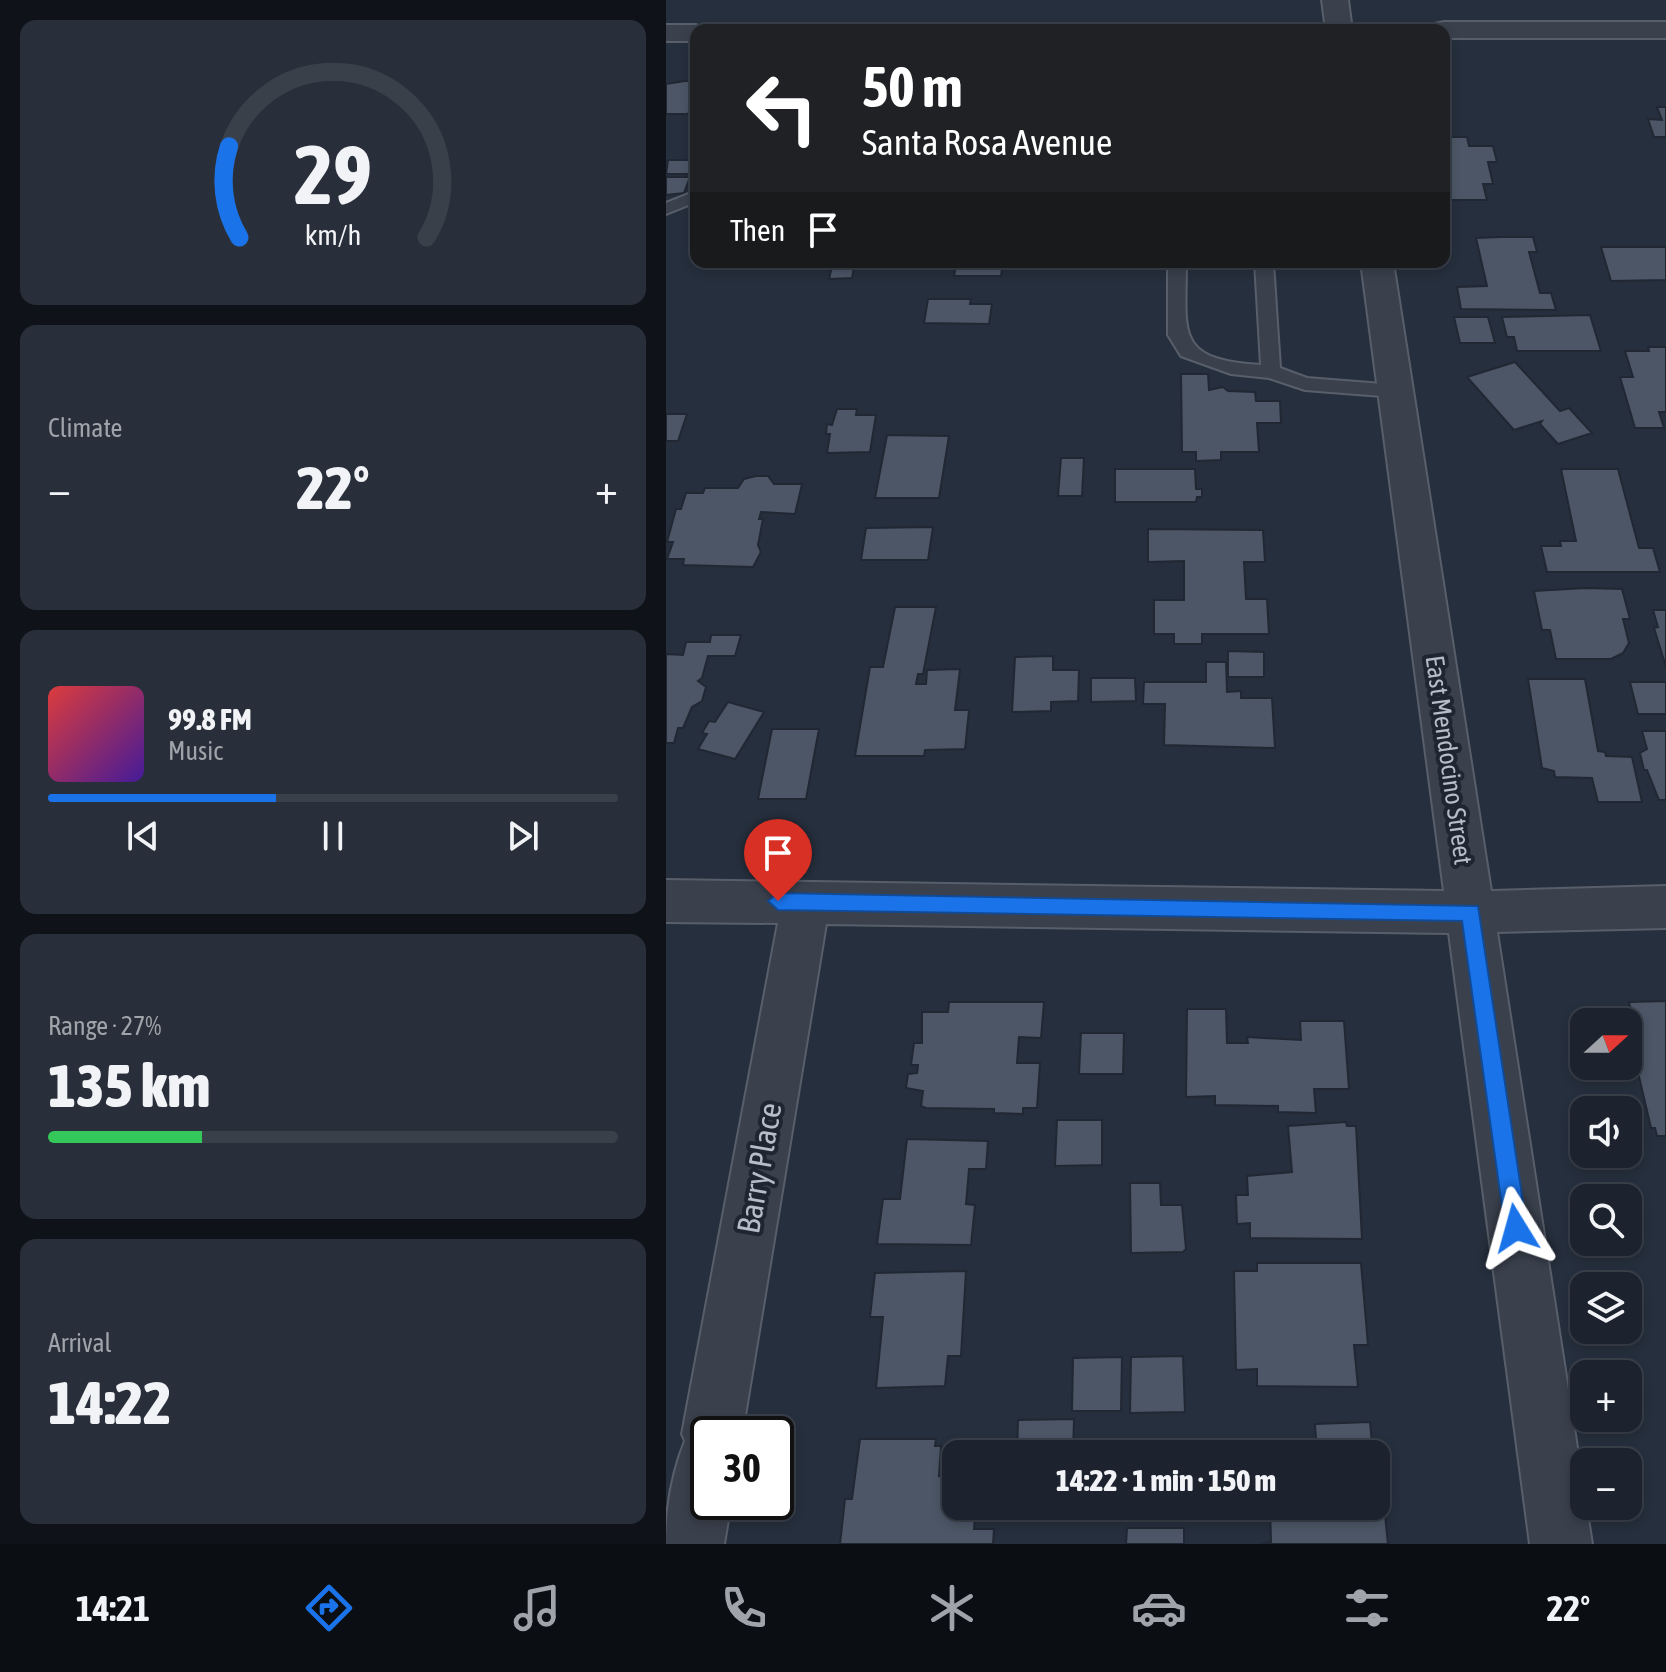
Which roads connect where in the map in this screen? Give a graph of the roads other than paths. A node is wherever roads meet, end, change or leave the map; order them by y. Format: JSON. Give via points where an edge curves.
{"nodes":[{"id":1,"x":1335,"y":0,"type":"edge"},
{"id":2,"x":1338,"y":24,"type":"edge"},
{"id":3,"x":1450,"y":30,"type":"edge"},
{"id":4,"x":1666,"y":30,"type":"edge"},
{"id":5,"x":666,"y":33,"type":"edge"},
{"id":6,"x":690,"y":33,"type":"edge"},
{"id":7,"x":690,"y":199,"type":"edge"},
{"id":8,"x":666,"y":209,"type":"edge"},
{"id":9,"x":1177,"y":268,"type":"edge"},
{"id":10,"x":1264,"y":268,"type":"edge"},
{"id":11,"x":1378,"y":268,"type":"edge"},
{"id":12,"x":1271,"y":372,"type":"junction"},
{"id":13,"x":1395,"y":391,"type":"junction"},
{"id":14,"x":666,"y":901,"type":"edge"},
{"id":15,"x":806,"y":902,"type":"junction"},
{"id":16,"x":1666,"y":907,"type":"edge"},
{"id":17,"x":1471,"y":912,"type":"junction"},
{"id":18,"x":715,"y":1416,"type":"edge"},
{"id":19,"x":697,"y":1520,"type":"edge"},
{"id":20,"x":693,"y":1544,"type":"edge"},
{"id":21,"x":1561,"y":1544,"type":"edge"}],
"edges":[{"from":1,"to":2,"type":"street"},
{"from":3,"to":4,"type":"street"},
{"from":5,"to":6,"type":"street"},
{"from":7,"to":8,"type":"lane"},
{"from":9,"to":12,"type":"lane","via":[[1177,335],[1188,352],[1238,370]]},
{"from":10,"to":12,"type":"lane"},
{"from":11,"to":13,"type":"street","name":"East Mendocino Street"},
{"from":12,"to":13,"type":"lane","via":[[1305,384]]},
{"from":13,"to":17,"type":"street","name":"East Mendocino Street"},
{"from":14,"to":15,"type":"street"},
{"from":15,"to":17,"type":"street"},
{"from":15,"to":18,"type":"street","name":"Barry Place"},
{"from":16,"to":17,"type":"street"},
{"from":17,"to":21,"type":"street","name":"East Mendocino Street"},
{"from":19,"to":20,"type":"street"}]}
